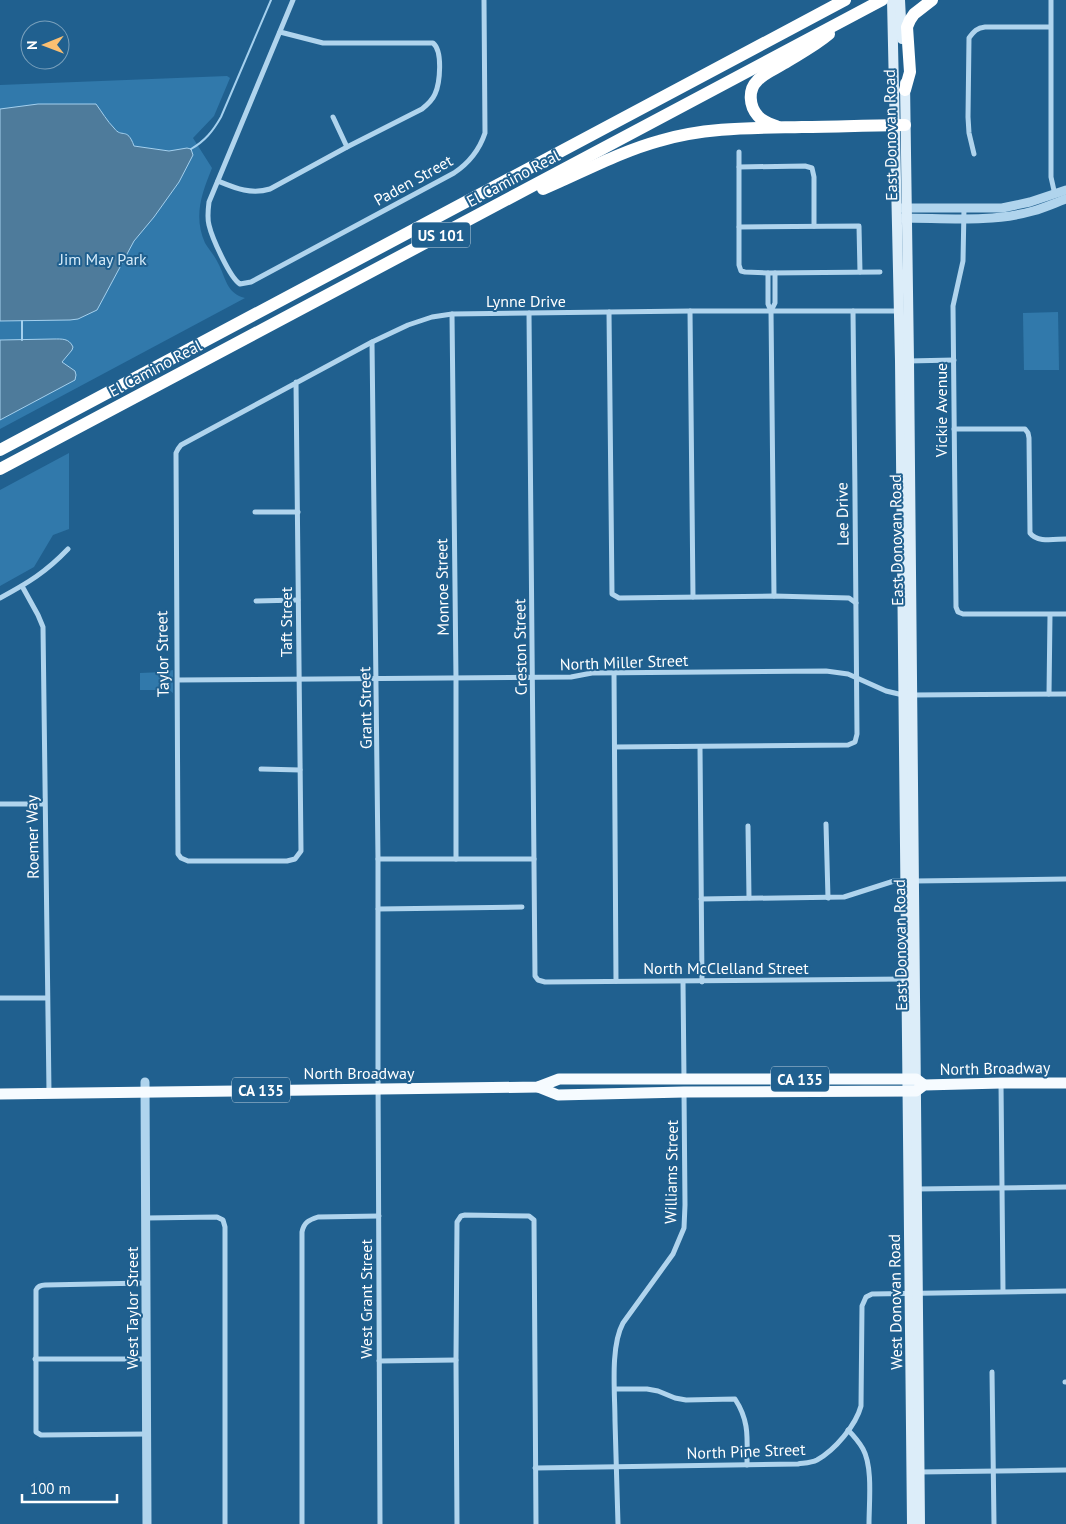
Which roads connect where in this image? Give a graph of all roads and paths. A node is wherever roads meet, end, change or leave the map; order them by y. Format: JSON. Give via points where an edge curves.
{"nodes":[{"id":1,"x":293,"y":0,"type":"edge"},
{"id":2,"x":484,"y":0,"type":"edge"},
{"id":3,"x":845,"y":0,"type":"edge"},
{"id":4,"x":882,"y":0,"type":"edge"},
{"id":5,"x":892,"y":0,"type":"edge"},
{"id":6,"x":900,"y":0,"type":"edge"},
{"id":7,"x":932,"y":0,"type":"edge"},
{"id":8,"x":1050,"y":0,"type":"edge"},
{"id":9,"x":853,"y":15,"type":"junction"},
{"id":10,"x":896,"y":16,"type":"junction"},
{"id":11,"x":1050,"y":27,"type":"junction"},
{"id":12,"x":280,"y":32,"type":"junction"},
{"id":13,"x":905,"y":90,"type":"junction"},
{"id":14,"x":333,"y":117,"type":"dead end"},
{"id":15,"x":900,"y":125,"type":"junction"},
{"id":16,"x":780,"y":128,"type":"junction"},
{"id":17,"x":347,"y":147,"type":"junction"},
{"id":18,"x":739,"y":152,"type":"dead end"},
{"id":19,"x":974,"y":154,"type":"dead end"},
{"id":20,"x":739,"y":167,"type":"junction"},
{"id":21,"x":218,"y":181,"type":"junction"},
{"id":22,"x":1066,"y":190,"type":"edge"},
{"id":23,"x":1059,"y":198,"type":"edge"},
{"id":24,"x":509,"y":199,"type":"junction"},
{"id":25,"x":964,"y":209,"type":"junction"},
{"id":26,"x":902,"y":213,"type":"junction"},
{"id":27,"x":964,"y":218,"type":"junction"},
{"id":28,"x":814,"y":226,"type":"junction"},
{"id":29,"x":739,"y":227,"type":"junction"},
{"id":30,"x":860,"y":272,"type":"junction"},
{"id":31,"x":880,"y":272,"type":"dead end"},
{"id":32,"x":768,"y":273,"type":"junction"},
{"id":33,"x":775,"y":273,"type":"junction"},
{"id":34,"x":690,"y":311,"type":"junction"},
{"id":35,"x":771,"y":311,"type":"junction"},
{"id":36,"x":854,"y":311,"type":"junction"},
{"id":37,"x":904,"y":311,"type":"junction"},
{"id":38,"x":608,"y":312,"type":"junction"},
{"id":39,"x":529,"y":313,"type":"junction"},
{"id":40,"x":452,"y":314,"type":"junction"},
{"id":41,"x":372,"y":342,"type":"junction"},
{"id":42,"x":954,"y":360,"type":"junction"},
{"id":43,"x":905,"y":361,"type":"junction"},
{"id":44,"x":296,"y":382,"type":"junction"},
{"id":45,"x":954,"y":429,"type":"junction"},
{"id":46,"x":178,"y":449,"type":"joint"},
{"id":47,"x":0,"y":450,"type":"edge"},
{"id":48,"x":0,"y":469,"type":"edge"},
{"id":49,"x":255,"y":512,"type":"dead end"},
{"id":50,"x":298,"y":512,"type":"junction"},
{"id":51,"x":1066,"y":539,"type":"edge"},
{"id":52,"x":68,"y":549,"type":"dead end"},
{"id":53,"x":22,"y":586,"type":"junction"},
{"id":54,"x":774,"y":596,"type":"junction"},
{"id":55,"x":693,"y":597,"type":"junction"},
{"id":56,"x":0,"y":598,"type":"edge"},
{"id":57,"x":298,"y":600,"type":"junction"},
{"id":58,"x":256,"y":601,"type":"dead end"},
{"id":59,"x":856,"y":603,"type":"junction"},
{"id":60,"x":1050,"y":614,"type":"junction"},
{"id":61,"x":1066,"y":614,"type":"edge"},
{"id":62,"x":614,"y":673,"type":"junction"},
{"id":63,"x":299,"y":678,"type":"junction"},
{"id":64,"x":377,"y":678,"type":"junction"},
{"id":65,"x":456,"y":678,"type":"junction"},
{"id":66,"x":533,"y":678,"type":"junction"},
{"id":67,"x":857,"y":678,"type":"junction"},
{"id":68,"x":178,"y":680,"type":"junction"},
{"id":69,"x":1050,"y":694,"type":"junction"},
{"id":70,"x":1066,"y":694,"type":"edge"},
{"id":71,"x":908,"y":695,"type":"junction"},
{"id":72,"x":615,"y":747,"type":"junction"},
{"id":73,"x":700,"y":747,"type":"junction"},
{"id":74,"x":261,"y":770,"type":"dead end"},
{"id":75,"x":300,"y":770,"type":"junction"},
{"id":76,"x":0,"y":804,"type":"edge"},
{"id":77,"x":44,"y":804,"type":"junction"},
{"id":78,"x":826,"y":824,"type":"dead end"},
{"id":79,"x":748,"y":826,"type":"dead end"},
{"id":80,"x":534,"y":858,"type":"junction"},
{"id":81,"x":295,"y":859,"type":"joint"},
{"id":82,"x":378,"y":859,"type":"junction"},
{"id":83,"x":456,"y":859,"type":"junction"},
{"id":84,"x":1066,"y":879,"type":"edge"},
{"id":85,"x":910,"y":881,"type":"junction"},
{"id":86,"x":701,"y":898,"type":"junction"},
{"id":87,"x":749,"y":898,"type":"junction"},
{"id":88,"x":828,"y":898,"type":"junction"},
{"id":89,"x":522,"y":907,"type":"dead end"},
{"id":90,"x":378,"y":909,"type":"junction"},
{"id":91,"x":911,"y":979,"type":"junction"},
{"id":92,"x":538,"y":980,"type":"joint"},
{"id":93,"x":616,"y":981,"type":"junction"},
{"id":94,"x":683,"y":982,"type":"junction"},
{"id":95,"x":702,"y":982,"type":"junction"},
{"id":96,"x":0,"y":998,"type":"edge"},
{"id":97,"x":47,"y":998,"type":"junction"},
{"id":98,"x":378,"y":1074,"type":"joint"},
{"id":99,"x":684,"y":1079,"type":"junction"},
{"id":100,"x":1001,"y":1083,"type":"junction"},
{"id":101,"x":1066,"y":1083,"type":"edge"},
{"id":102,"x":914,"y":1085,"type":"junction"},
{"id":103,"x":145,"y":1087,"type":"junction"},
{"id":104,"x":538,"y":1087,"type":"junction"},
{"id":105,"x":378,"y":1090,"type":"junction"},
{"id":106,"x":684,"y":1092,"type":"junction"},
{"id":107,"x":49,"y":1093,"type":"junction"},
{"id":108,"x":0,"y":1094,"type":"edge"},
{"id":109,"x":1066,"y":1187,"type":"edge"},
{"id":110,"x":1002,"y":1188,"type":"junction"},
{"id":111,"x":913,"y":1189,"type":"junction"},
{"id":112,"x":378,"y":1216,"type":"junction"},
{"id":113,"x":146,"y":1218,"type":"junction"},
{"id":114,"x":146,"y":1283,"type":"junction"},
{"id":115,"x":1066,"y":1291,"type":"edge"},
{"id":116,"x":1003,"y":1292,"type":"junction"},
{"id":117,"x":914,"y":1293,"type":"junction"},
{"id":118,"x":147,"y":1359,"type":"junction"},
{"id":119,"x":35,"y":1360,"type":"junction"},
{"id":120,"x":456,"y":1360,"type":"junction"},
{"id":121,"x":379,"y":1361,"type":"junction"},
{"id":122,"x":992,"y":1372,"type":"dead end"},
{"id":123,"x":615,"y":1389,"type":"junction"},
{"id":124,"x":848,"y":1430,"type":"junction"},
{"id":125,"x":147,"y":1434,"type":"junction"},
{"id":126,"x":747,"y":1465,"type":"junction"},
{"id":127,"x":616,"y":1467,"type":"junction"},
{"id":128,"x":535,"y":1468,"type":"junction"},
{"id":129,"x":1066,"y":1470,"type":"edge"},
{"id":130,"x":993,"y":1471,"type":"junction"},
{"id":131,"x":916,"y":1472,"type":"junction"},
{"id":132,"x":148,"y":1524,"type":"edge"},
{"id":133,"x":226,"y":1524,"type":"edge"},
{"id":134,"x":302,"y":1524,"type":"edge"},
{"id":135,"x":380,"y":1524,"type":"edge"},
{"id":136,"x":458,"y":1524,"type":"edge"},
{"id":137,"x":536,"y":1524,"type":"edge"},
{"id":138,"x":618,"y":1524,"type":"edge"},
{"id":139,"x":870,"y":1524,"type":"edge"},
{"id":140,"x":912,"y":1524,"type":"edge"},
{"id":141,"x":920,"y":1524,"type":"edge"},
{"id":142,"x":994,"y":1524,"type":"edge"}],
"edges":[{"from":1,"to":12,"type":"street"},
{"from":2,"to":21,"type":"street","name":"Paden Street","via":[[484,133],[481,144],[465,166],[251,282],[240,284],[228,267],[209,224],[209,202]]},
{"from":3,"to":47,"type":"highway","name":"El Camino Real","number":"US 101"},
{"from":4,"to":9,"type":"highway","name":"El Camino Real","number":"US 101"},
{"from":5,"to":10,"type":"main road","name":"East Donovan Road"},
{"from":6,"to":10,"type":"main road","name":"East Donovan Road"},
{"from":7,"to":13,"type":"highway","via":[[910,20],[907,27],[910,72]]},
{"from":8,"to":11,"type":"street"},
{"from":9,"to":16,"type":"highway","via":[[816,44],[756,82],[751,91],[753,108],[766,122]]},
{"from":9,"to":24,"type":"highway","name":"El Camino Real","number":"US 101"},
{"from":10,"to":13,"type":"main road","name":"East Donovan Road"},
{"from":10,"to":15,"type":"main road","name":"East Donovan Road"},
{"from":11,"to":19,"type":"street","via":[[985,27],[973,32],[970,38],[968,117]]},
{"from":11,"to":23,"type":"street","via":[[1051,177]]},
{"from":12,"to":17,"type":"street","via":[[323,43],[428,42],[438,46],[438,84],[429,103]]},
{"from":12,"to":21,"type":"street"},
{"from":13,"to":15,"type":"main road","name":"East Donovan Road"},
{"from":14,"to":17,"type":"street"},
{"from":15,"to":16,"type":"highway"},
{"from":15,"to":26,"type":"main road","name":"East Donovan Road"},
{"from":16,"to":24,"type":"highway","via":[[711,131],[658,141],[542,190]]},
{"from":17,"to":21,"type":"street","via":[[263,191],[244,190]]},
{"from":18,"to":20,"type":"street"},
{"from":20,"to":28,"type":"street","via":[[812,168]]},
{"from":20,"to":29,"type":"street"},
{"from":22,"to":23,"type":"street"},
{"from":23,"to":25,"type":"street","via":[[1008,207]]},
{"from":23,"to":27,"type":"street","via":[[1033,211]]},
{"from":24,"to":48,"type":"highway","name":"El Camino Real","number":"US 101"},
{"from":25,"to":26,"type":"street"},
{"from":25,"to":27,"type":"street","name":"Vickie Avenue"},
{"from":26,"to":27,"type":"street"},
{"from":26,"to":37,"type":"main road","name":"East Donovan Road"},
{"from":27,"to":42,"type":"street","name":"Vickie Avenue","via":[[963,261],[953,306]]},
{"from":28,"to":29,"type":"street"},
{"from":28,"to":30,"type":"street","via":[[859,226]]},
{"from":29,"to":32,"type":"street","via":[[741,270]]},
{"from":30,"to":31,"type":"street"},
{"from":30,"to":33,"type":"street"},
{"from":32,"to":33,"type":"street"},
{"from":32,"to":35,"type":"street"},
{"from":33,"to":35,"type":"street","via":[[775,303]]},
{"from":34,"to":35,"type":"street","name":"Lynne Drive"},
{"from":34,"to":38,"type":"street","name":"Lynne Drive"},
{"from":34,"to":55,"type":"street"},
{"from":35,"to":36,"type":"street","name":"Lynne Drive"},
{"from":35,"to":54,"type":"street"},
{"from":36,"to":37,"type":"street","name":"Lynne Drive"},
{"from":36,"to":59,"type":"street","name":"Lee Drive"},
{"from":37,"to":43,"type":"main road","name":"East Donovan Road"},
{"from":38,"to":39,"type":"street","name":"Lynne Drive"},
{"from":38,"to":55,"type":"street","via":[[612,594],[619,598]]},
{"from":39,"to":40,"type":"street","name":"Lynne Drive"},
{"from":39,"to":66,"type":"street","name":"Creston Street"},
{"from":40,"to":41,"type":"street","name":"Lynne Drive","via":[[408,325]]},
{"from":40,"to":65,"type":"street","name":"Monroe Street"},
{"from":41,"to":44,"type":"street","name":"Lynne Drive"},
{"from":41,"to":64,"type":"street","name":"Grant Street"},
{"from":42,"to":43,"type":"street"},
{"from":42,"to":45,"type":"street","name":"Vickie Avenue"},
{"from":43,"to":71,"type":"main road","name":"East Donovan Road"},
{"from":44,"to":46,"type":"street","name":"Lynne Drive"},
{"from":44,"to":50,"type":"street","name":"Taft Street"},
{"from":45,"to":51,"type":"street","via":[[1025,430],[1029,438],[1031,536]]},
{"from":45,"to":60,"type":"street","name":"Vickie Avenue","via":[[958,612]]},
{"from":46,"to":68,"type":"street","name":"Taylor Street"},
{"from":49,"to":50,"type":"street"},
{"from":50,"to":57,"type":"street","name":"Taft Street"},
{"from":52,"to":53,"type":"street","via":[[52,566]]},
{"from":53,"to":56,"type":"street"},
{"from":53,"to":77,"type":"street","name":"Roemer Way","via":[[42,627]]},
{"from":54,"to":55,"type":"street"},
{"from":54,"to":59,"type":"street","via":[[849,598]]},
{"from":57,"to":58,"type":"street"},
{"from":57,"to":63,"type":"street","name":"Taft Street"},
{"from":59,"to":67,"type":"street","name":"Lee Drive"},
{"from":60,"to":61,"type":"street"},
{"from":60,"to":69,"type":"street"},
{"from":62,"to":66,"type":"street","name":"North Miller Street"},
{"from":62,"to":67,"type":"street","name":"North Miller Street","via":[[826,671]]},
{"from":62,"to":72,"type":"street"},
{"from":63,"to":64,"type":"street","name":"North Miller Street"},
{"from":63,"to":68,"type":"street","name":"North Miller Street"},
{"from":63,"to":75,"type":"street","name":"Taft Street"},
{"from":64,"to":65,"type":"street","name":"North Miller Street"},
{"from":64,"to":82,"type":"street","name":"Grant Street"},
{"from":65,"to":66,"type":"street","name":"North Miller Street"},
{"from":65,"to":83,"type":"street","name":"Monroe Street"},
{"from":66,"to":80,"type":"street","name":"Creston Street"},
{"from":67,"to":71,"type":"street","name":"North Miller Street","via":[[886,691]]},
{"from":67,"to":73,"type":"street","name":"Lee Drive","via":[[855,742],[848,745]]},
{"from":68,"to":81,"type":"street","name":"Taylor Street","via":[[178,854],[188,861],[288,862]]},
{"from":69,"to":70,"type":"street","name":"North Miller Street"},
{"from":69,"to":71,"type":"street","name":"North Miller Street"},
{"from":71,"to":85,"type":"main road","name":"East Donovan Road"},
{"from":72,"to":73,"type":"street"},
{"from":72,"to":93,"type":"street"},
{"from":73,"to":86,"type":"street"},
{"from":74,"to":75,"type":"street"},
{"from":75,"to":81,"type":"street","name":"Taft Street","via":[[301,851]]},
{"from":76,"to":77,"type":"street"},
{"from":77,"to":97,"type":"street","name":"Roemer Way"},
{"from":78,"to":88,"type":"street"},
{"from":79,"to":87,"type":"street"},
{"from":80,"to":83,"type":"street"},
{"from":80,"to":92,"type":"street","name":"Creston Street","via":[[534,973]]},
{"from":82,"to":83,"type":"street"},
{"from":82,"to":90,"type":"street","name":"Grant Street"},
{"from":84,"to":85,"type":"street"},
{"from":85,"to":88,"type":"street","via":[[894,881],[844,897]]},
{"from":85,"to":91,"type":"main road","name":"East Donovan Road"},
{"from":86,"to":87,"type":"street"},
{"from":86,"to":95,"type":"street"},
{"from":87,"to":88,"type":"street"},
{"from":89,"to":90,"type":"street"},
{"from":90,"to":98,"type":"street","name":"Grant Street"},
{"from":91,"to":95,"type":"street","name":"North McClelland Street"},
{"from":91,"to":102,"type":"main road","name":"East Donovan Road"},
{"from":92,"to":93,"type":"street","name":"North McClelland Street"},
{"from":93,"to":94,"type":"street","name":"North McClelland Street"},
{"from":94,"to":95,"type":"street","name":"North McClelland Street"},
{"from":94,"to":99,"type":"street","name":"Williams Street"},
{"from":96,"to":97,"type":"street"},
{"from":97,"to":107,"type":"street","name":"Roemer Way"},
{"from":98,"to":105,"type":"street","name":"West Grant Street"},
{"from":99,"to":102,"type":"main road","name":"North Broadway","number":"CA 135"},
{"from":99,"to":104,"type":"main road","name":"North Broadway","number":"CA 135","via":[[559,1079]]},
{"from":99,"to":106,"type":"street","name":"Williams Street"},
{"from":100,"to":101,"type":"main road","name":"North Broadway","number":"CA 135"},
{"from":100,"to":102,"type":"main road","name":"North Broadway","number":"CA 135"},
{"from":100,"to":110,"type":"street"},
{"from":102,"to":106,"type":"main road","name":"North Broadway","number":"CA 135"},
{"from":102,"to":111,"type":"main road","name":"West Donovan Road"},
{"from":103,"to":105,"type":"main road","name":"North Broadway","number":"CA 135"},
{"from":103,"to":107,"type":"main road","name":"North Broadway","number":"CA 135"},
{"from":103,"to":113,"type":"street","name":"West Taylor Street"},
{"from":104,"to":105,"type":"main road","name":"North Broadway","number":"CA 135"},
{"from":104,"to":106,"type":"main road","name":"North Broadway","number":"CA 135","via":[[558,1095]]},
{"from":105,"to":112,"type":"street","name":"West Grant Street"},
{"from":106,"to":123,"type":"street","name":"Williams Street","via":[[684,1228],[673,1254],[618,1332]]},
{"from":107,"to":108,"type":"main road","name":"North Broadway","number":"CA 135"},
{"from":109,"to":110,"type":"street"},
{"from":110,"to":111,"type":"street"},
{"from":110,"to":116,"type":"street"},
{"from":111,"to":117,"type":"main road","name":"West Donovan Road"},
{"from":112,"to":121,"type":"street","name":"West Grant Street"},
{"from":112,"to":134,"type":"street","via":[[318,1217],[305,1223],[302,1232]]},
{"from":113,"to":114,"type":"street","name":"West Taylor Street"},
{"from":113,"to":133,"type":"street","via":[[216,1217],[226,1226]]},
{"from":114,"to":118,"type":"street","name":"West Taylor Street"},
{"from":114,"to":119,"type":"street","via":[[45,1284],[37,1288]]},
{"from":115,"to":116,"type":"street","name":"North Pine Street"},
{"from":116,"to":117,"type":"street","name":"North Pine Street"},
{"from":117,"to":124,"type":"street","name":"North Pine Street","via":[[872,1294],[864,1300],[861,1406]]},
{"from":117,"to":131,"type":"main road","name":"West Donovan Road"},
{"from":118,"to":119,"type":"street"},
{"from":118,"to":125,"type":"street","name":"West Taylor Street"},
{"from":119,"to":125,"type":"street","via":[[36,1429],[39,1435]]},
{"from":120,"to":121,"type":"street"},
{"from":120,"to":128,"type":"street","via":[[458,1218],[532,1217]]},
{"from":120,"to":136,"type":"street"},
{"from":121,"to":135,"type":"street","name":"West Grant Street"},
{"from":122,"to":130,"type":"street"},
{"from":123,"to":126,"type":"street","via":[[647,1389],[686,1400],[735,1399],[746,1422]]},
{"from":123,"to":127,"type":"street","name":"Williams Street"},
{"from":124,"to":126,"type":"street","name":"North Pine Street","via":[[815,1460],[798,1464]]},
{"from":124,"to":139,"type":"street","via":[[867,1458]]},
{"from":125,"to":132,"type":"street","name":"West Taylor Street"},
{"from":126,"to":127,"type":"street","name":"North Pine Street"},
{"from":127,"to":128,"type":"street","name":"North Pine Street"},
{"from":127,"to":138,"type":"street","name":"Williams Street"},
{"from":128,"to":137,"type":"street"},
{"from":129,"to":130,"type":"street"},
{"from":130,"to":131,"type":"street"},
{"from":130,"to":142,"type":"street"},
{"from":131,"to":140,"type":"main road","name":"West Donovan Road"},
{"from":131,"to":141,"type":"main road","name":"West Donovan Road"}]}
